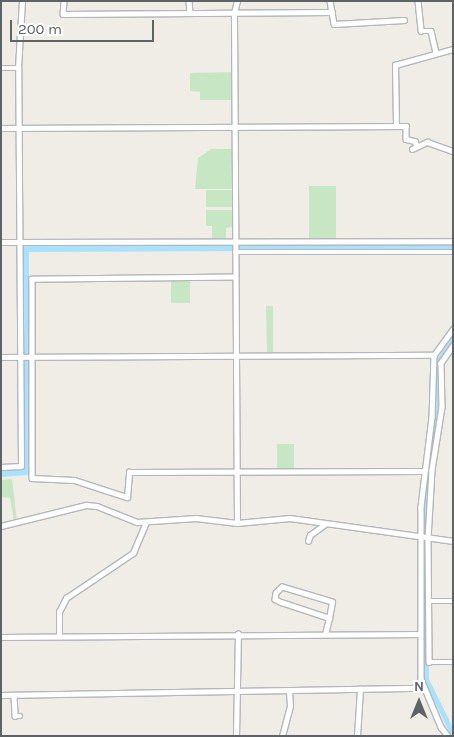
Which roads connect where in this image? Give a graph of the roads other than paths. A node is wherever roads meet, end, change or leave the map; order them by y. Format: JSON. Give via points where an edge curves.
{"nodes":[{"id":1,"x":22,"y":1,"type":"edge"},
{"id":2,"x":64,"y":1,"type":"edge"},
{"id":3,"x":189,"y":1,"type":"edge"},
{"id":4,"x":237,"y":1,"type":"edge"},
{"id":5,"x":330,"y":1,"type":"edge"},
{"id":6,"x":418,"y":1,"type":"edge"},
{"id":7,"x":332,"y":12,"type":"junction"},
{"id":8,"x":190,"y":13,"type":"junction"},
{"id":9,"x":234,"y":13,"type":"junction"},
{"id":10,"x":404,"y":20,"type":"dead end"},
{"id":11,"x":453,"y":49,"type":"edge"},
{"id":12,"x":436,"y":53,"type":"junction"},
{"id":13,"x":1,"y":68,"type":"edge"},
{"id":14,"x":18,"y":68,"type":"junction"},
{"id":15,"x":396,"y":126,"type":"junction"},
{"id":16,"x":235,"y":127,"type":"junction"},
{"id":17,"x":1,"y":128,"type":"edge"},
{"id":18,"x":18,"y":128,"type":"junction"},
{"id":19,"x":417,"y":146,"type":"junction"},
{"id":20,"x":412,"y":149,"type":"dead end"},
{"id":21,"x":453,"y":151,"type":"edge"},
{"id":22,"x":453,"y":241,"type":"edge"},
{"id":23,"x":1,"y":242,"type":"edge"},
{"id":24,"x":18,"y":242,"type":"junction"},
{"id":25,"x":235,"y":242,"type":"junction"},
{"id":26,"x":235,"y":252,"type":"junction"},
{"id":27,"x":453,"y":252,"type":"edge"},
{"id":28,"x":235,"y":277,"type":"junction"},
{"id":29,"x":453,"y":329,"type":"edge"},
{"id":30,"x":453,"y":346,"type":"edge"},
{"id":31,"x":451,"y":353,"type":"edge"},
{"id":32,"x":434,"y":355,"type":"junction"},
{"id":33,"x":236,"y":356,"type":"junction"},
{"id":34,"x":1,"y":357,"type":"edge"},
{"id":35,"x":19,"y":357,"type":"junction"},
{"id":36,"x":31,"y":357,"type":"junction"},
{"id":37,"x":1,"y":467,"type":"edge"},
{"id":38,"x":236,"y":471,"type":"junction"},
{"id":39,"x":424,"y":471,"type":"junction"},
{"id":40,"x":146,"y":523,"type":"junction"},
{"id":41,"x":236,"y":523,"type":"junction"},
{"id":42,"x":326,"y":524,"type":"junction"},
{"id":43,"x":1,"y":526,"type":"edge"},
{"id":44,"x":420,"y":538,"type":"junction"},
{"id":45,"x":428,"y":539,"type":"junction"},
{"id":46,"x":308,"y":541,"type":"dead end"},
{"id":47,"x":453,"y":541,"type":"edge"},
{"id":48,"x":429,"y":601,"type":"junction"},
{"id":49,"x":453,"y":601,"type":"edge"},
{"id":50,"x":329,"y":618,"type":"junction"},
{"id":51,"x":58,"y":634,"type":"junction"},
{"id":52,"x":238,"y":634,"type":"junction"},
{"id":53,"x":325,"y":634,"type":"junction"},
{"id":54,"x":420,"y":634,"type":"junction"},
{"id":55,"x":1,"y":637,"type":"edge"},
{"id":56,"x":453,"y":662,"type":"edge"},
{"id":57,"x":422,"y":688,"type":"junction"},
{"id":58,"x":360,"y":689,"type":"junction"},
{"id":59,"x":289,"y":691,"type":"junction"},
{"id":60,"x":238,"y":692,"type":"junction"},
{"id":61,"x":1,"y":695,"type":"edge"},
{"id":62,"x":14,"y":695,"type":"junction"},
{"id":63,"x":20,"y":716,"type":"dead end"},
{"id":64,"x":236,"y":736,"type":"edge"},
{"id":65,"x":282,"y":736,"type":"edge"},
{"id":66,"x":357,"y":736,"type":"edge"},
{"id":67,"x":448,"y":736,"type":"edge"}],
"edges":[{"from":1,"to":14,"type":"street"},
{"from":2,"to":8,"type":"street","via":[[63,14]]},
{"from":3,"to":8,"type":"street"},
{"from":4,"to":9,"type":"street"},
{"from":5,"to":7,"type":"street"},
{"from":6,"to":12,"type":"street","via":[[421,31],[431,31]]},
{"from":7,"to":9,"type":"street"},
{"from":7,"to":10,"type":"street","via":[[334,24]]},
{"from":8,"to":9,"type":"street"},
{"from":9,"to":16,"type":"street"},
{"from":11,"to":12,"type":"street"},
{"from":12,"to":15,"type":"street","via":[[396,64]]},
{"from":13,"to":14,"type":"street"},
{"from":14,"to":18,"type":"street"},
{"from":15,"to":16,"type":"street"},
{"from":15,"to":19,"type":"street","via":[[406,126],[406,139],[415,141]]},
{"from":16,"to":18,"type":"street"},
{"from":16,"to":25,"type":"street"},
{"from":17,"to":18,"type":"street"},
{"from":18,"to":24,"type":"street"},
{"from":19,"to":20,"type":"street"},
{"from":19,"to":21,"type":"street","via":[[427,142]]},
{"from":22,"to":25,"type":"street"},
{"from":23,"to":24,"type":"street"},
{"from":24,"to":25,"type":"street"},
{"from":24,"to":35,"type":"street"},
{"from":25,"to":26,"type":"street"},
{"from":26,"to":27,"type":"street"},
{"from":26,"to":28,"type":"street"},
{"from":28,"to":33,"type":"street"},
{"from":28,"to":36,"type":"street","via":[[34,278],[31,281]]},
{"from":29,"to":32,"type":"street"},
{"from":30,"to":31,"type":"street"},
{"from":31,"to":45,"type":"street","via":[[441,363],[442,408],[432,470]]},
{"from":32,"to":33,"type":"street"},
{"from":32,"to":39,"type":"street","via":[[432,417]]},
{"from":33,"to":36,"type":"street"},
{"from":33,"to":38,"type":"street"},
{"from":34,"to":35,"type":"street"},
{"from":35,"to":36,"type":"street"},
{"from":35,"to":37,"type":"street","via":[[21,466]]},
{"from":36,"to":38,"type":"street","via":[[32,478],[74,480],[127,497],[130,472]]},
{"from":38,"to":39,"type":"street"},
{"from":38,"to":41,"type":"street"},
{"from":39,"to":44,"type":"street"},
{"from":40,"to":41,"type":"street","via":[[187,518]]},
{"from":40,"to":43,"type":"street","via":[[86,505]]},
{"from":40,"to":51,"type":"street","via":[[133,553],[66,598],[58,612]]},
{"from":41,"to":42,"type":"street","via":[[274,518]]},
{"from":42,"to":44,"type":"street"},
{"from":42,"to":46,"type":"street","via":[[310,535]]},
{"from":44,"to":45,"type":"street"},
{"from":44,"to":54,"type":"street"},
{"from":45,"to":47,"type":"street"},
{"from":45,"to":48,"type":"street"},
{"from":48,"to":49,"type":"street"},
{"from":48,"to":56,"type":"street","via":[[429,662]]},
{"from":50,"to":50,"type":"street","via":[[332,602],[282,587],[276,593],[275,599],[281,602]]},
{"from":50,"to":53,"type":"street"},
{"from":51,"to":52,"type":"street"},
{"from":51,"to":55,"type":"street"},
{"from":52,"to":53,"type":"street"},
{"from":52,"to":60,"type":"street"},
{"from":53,"to":54,"type":"street"},
{"from":54,"to":57,"type":"street"},
{"from":57,"to":58,"type":"street"},
{"from":57,"to":67,"type":"street"},
{"from":58,"to":59,"type":"street"},
{"from":58,"to":66,"type":"street"},
{"from":59,"to":60,"type":"street"},
{"from":59,"to":65,"type":"street","via":[[290,706]]},
{"from":60,"to":62,"type":"street"},
{"from":60,"to":64,"type":"street"},
{"from":61,"to":62,"type":"street"},
{"from":62,"to":63,"type":"street","via":[[15,716]]}]}
